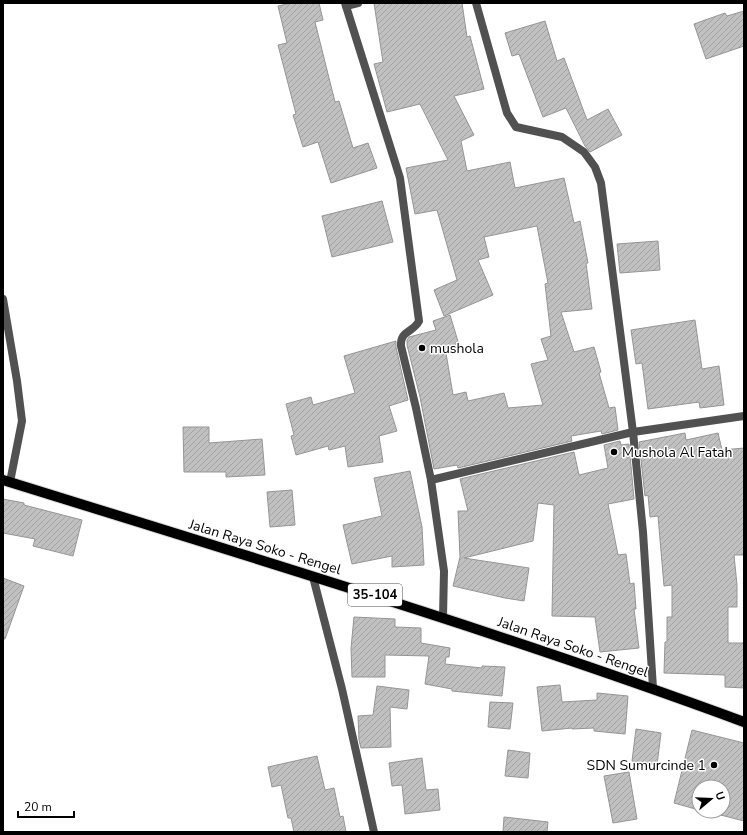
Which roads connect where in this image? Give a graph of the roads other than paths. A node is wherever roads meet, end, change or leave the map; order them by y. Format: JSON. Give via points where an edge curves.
{"nodes":[{"id":1,"x":358,"y":3,"type":"edge"},
{"id":2,"x":476,"y":3,"type":"edge"},
{"id":3,"x":345,"y":5,"type":"edge"},
{"id":4,"x":3,"y":299,"type":"edge"},
{"id":5,"x":744,"y":416,"type":"edge"},
{"id":6,"x":633,"y":432,"type":"junction"},
{"id":7,"x":431,"y":480,"type":"junction"},
{"id":8,"x":7,"y":481,"type":"edge"},
{"id":9,"x":313,"y":577,"type":"junction"},
{"id":10,"x":443,"y":617,"type":"junction"},
{"id":11,"x":653,"y":688,"type":"junction"},
{"id":12,"x":744,"y":722,"type":"edge"},
{"id":13,"x":374,"y":832,"type":"edge"}],
"edges":[{"from":1,"to":3,"type":"street"},
{"from":2,"to":6,"type":"street","via":[[507,114],[516,127],[562,137],[584,152],[595,167],[601,183]]},
{"from":3,"to":7,"type":"street","via":[[400,178],[419,318],[418,324],[400,339]]},
{"from":4,"to":8,"type":"street","via":[[22,421]]},
{"from":5,"to":6,"type":"street"},
{"from":6,"to":7,"type":"street"},
{"from":6,"to":11,"type":"street","via":[[643,532]]},
{"from":7,"to":10,"type":"street","via":[[444,571]]},
{"from":8,"to":9,"type":"main road","name":"Jalan Raya Soko - Rengel","number":"35-104"},
{"from":9,"to":10,"type":"main road","name":"Jalan Raya Soko - Rengel","number":"35-104"},
{"from":9,"to":13,"type":"street","via":[[342,689]]},
{"from":10,"to":11,"type":"main road","name":"Jalan Raya Soko - Rengel","number":"35-104"},
{"from":11,"to":12,"type":"main road","name":"Jalan Raya Soko - Rengel","number":"35-104"}]}
